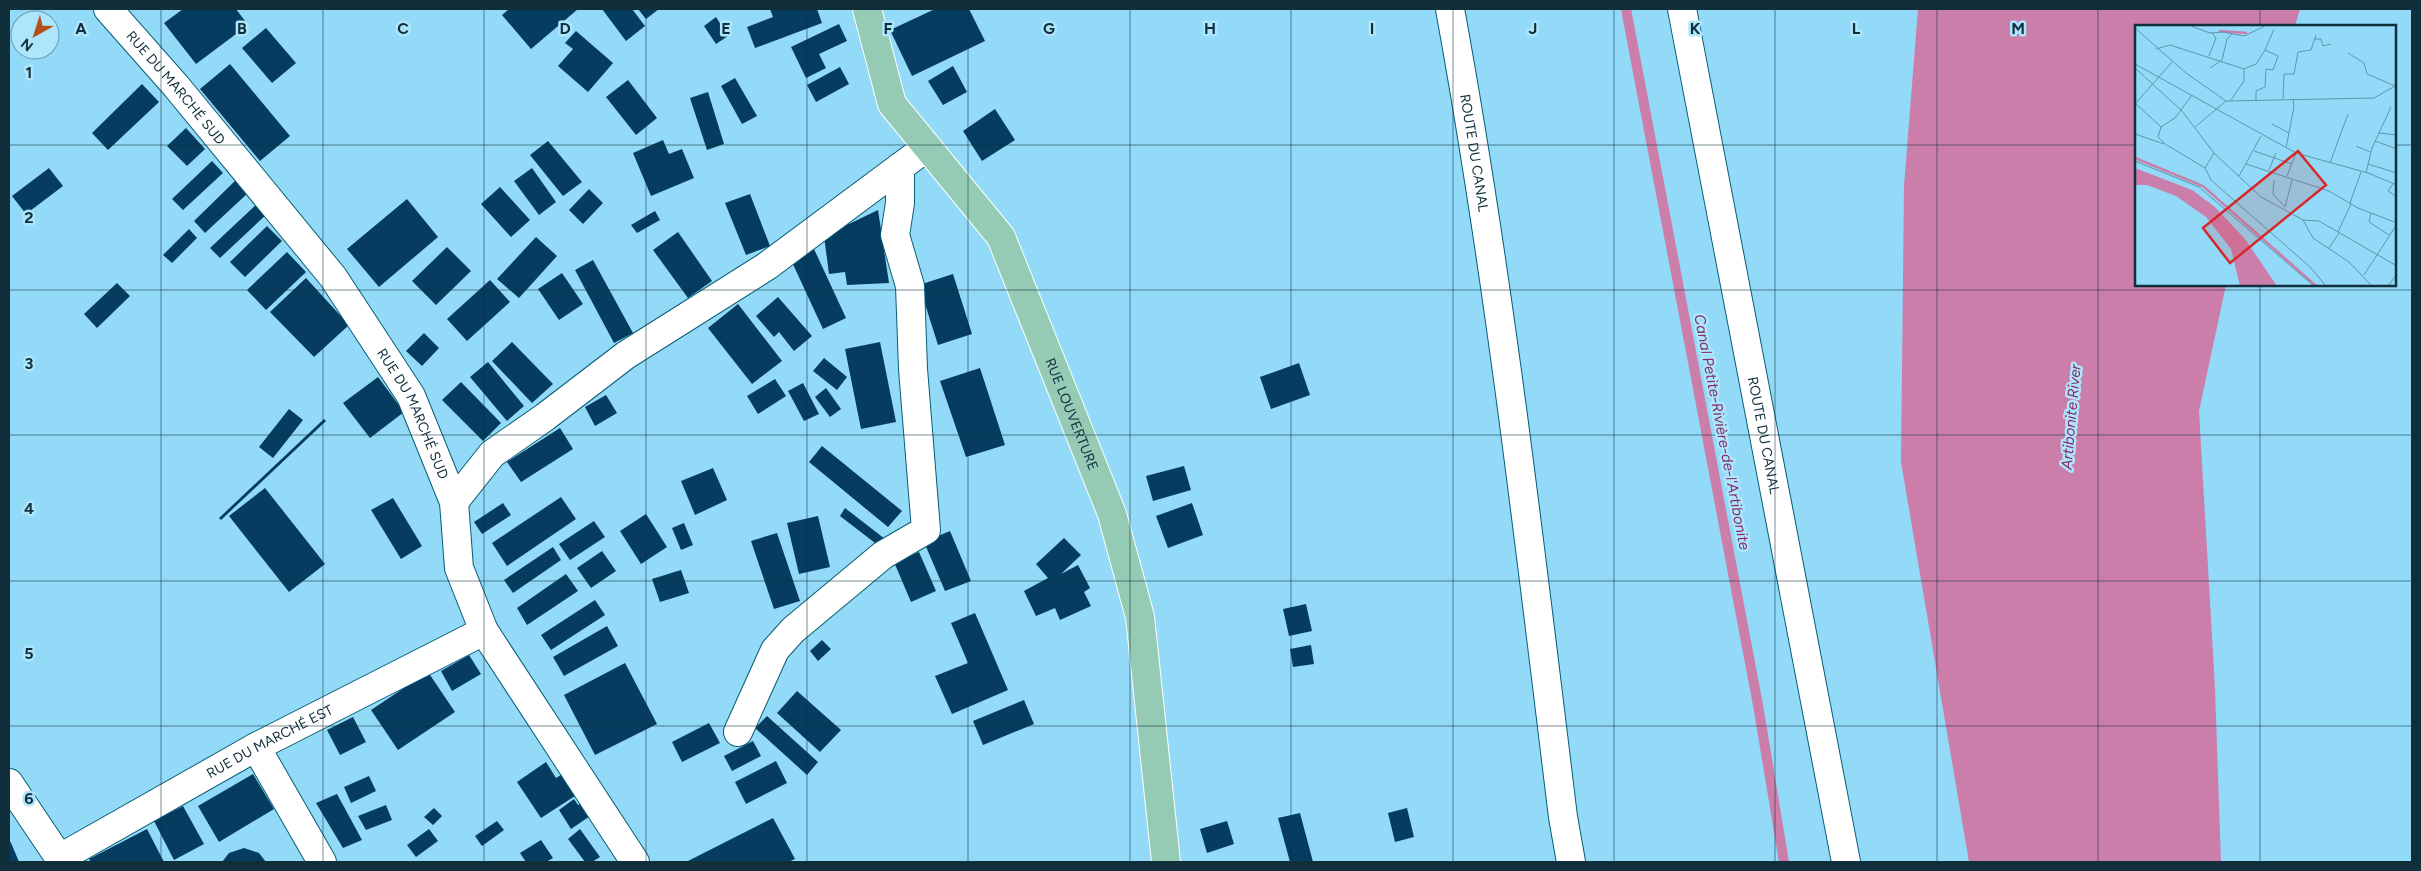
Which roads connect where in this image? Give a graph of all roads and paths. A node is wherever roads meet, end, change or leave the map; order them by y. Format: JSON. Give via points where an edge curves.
{"nodes":[{"id":1,"x":108,"y":9,"type":"edge"},
{"id":2,"x":867,"y":9,"type":"edge"},
{"id":3,"x":1450,"y":9,"type":"edge"},
{"id":4,"x":1682,"y":9,"type":"edge"},
{"id":5,"x":927,"y":147,"type":"junction"},
{"id":6,"x":900,"y":167,"type":"junction"},
{"id":7,"x":454,"y":502,"type":"junction"},
{"id":8,"x":484,"y":631,"type":"junction"},
{"id":9,"x":738,"y":732,"type":"dead end"},
{"id":10,"x":256,"y":747,"type":"junction"},
{"id":11,"x":9,"y":783,"type":"edge"},
{"id":12,"x":61,"y":860,"type":"edge"},
{"id":13,"x":322,"y":862,"type":"edge"},
{"id":14,"x":635,"y":862,"type":"edge"},
{"id":15,"x":1166,"y":862,"type":"edge"},
{"id":16,"x":1571,"y":862,"type":"edge"},
{"id":17,"x":1846,"y":862,"type":"edge"}],
"edges":[{"from":1,"to":7,"type":"street","name":"RUE DU MARCHÉ SUD","via":[[176,86],[333,277],[411,396]]},
{"from":2,"to":5,"type":"main road","name":"RUE LOUVERTURE","via":[[892,104]]},
{"from":3,"to":16,"type":"street","name":"ROUTE DU CANAL","via":[[1475,148],[1509,378]]},
{"from":4,"to":17,"type":"street","name":"ROUTE DU CANAL"},
{"from":5,"to":6,"type":"street"},
{"from":5,"to":15,"type":"main road","name":"RUE LOUVERTURE","via":[[1001,237],[1112,514],[1140,617]]},
{"from":6,"to":7,"type":"street","via":[[767,266],[626,355],[492,454]]},
{"from":6,"to":9,"type":"street","via":[[900,203],[895,235],[910,286],[926,530],[883,555],[794,630],[776,650]]},
{"from":7,"to":8,"type":"street","name":"RUE DU MARCHÉ SUD","via":[[459,568]]},
{"from":8,"to":10,"type":"street","name":"RUE DU MARCHÉ EST"},
{"from":8,"to":14,"type":"street","name":"RUE DU MARCHÉ SUD"},
{"from":10,"to":12,"type":"street","name":"RUE DU MARCHÉ EST"},
{"from":10,"to":13,"type":"street"},
{"from":11,"to":12,"type":"street"}]}
